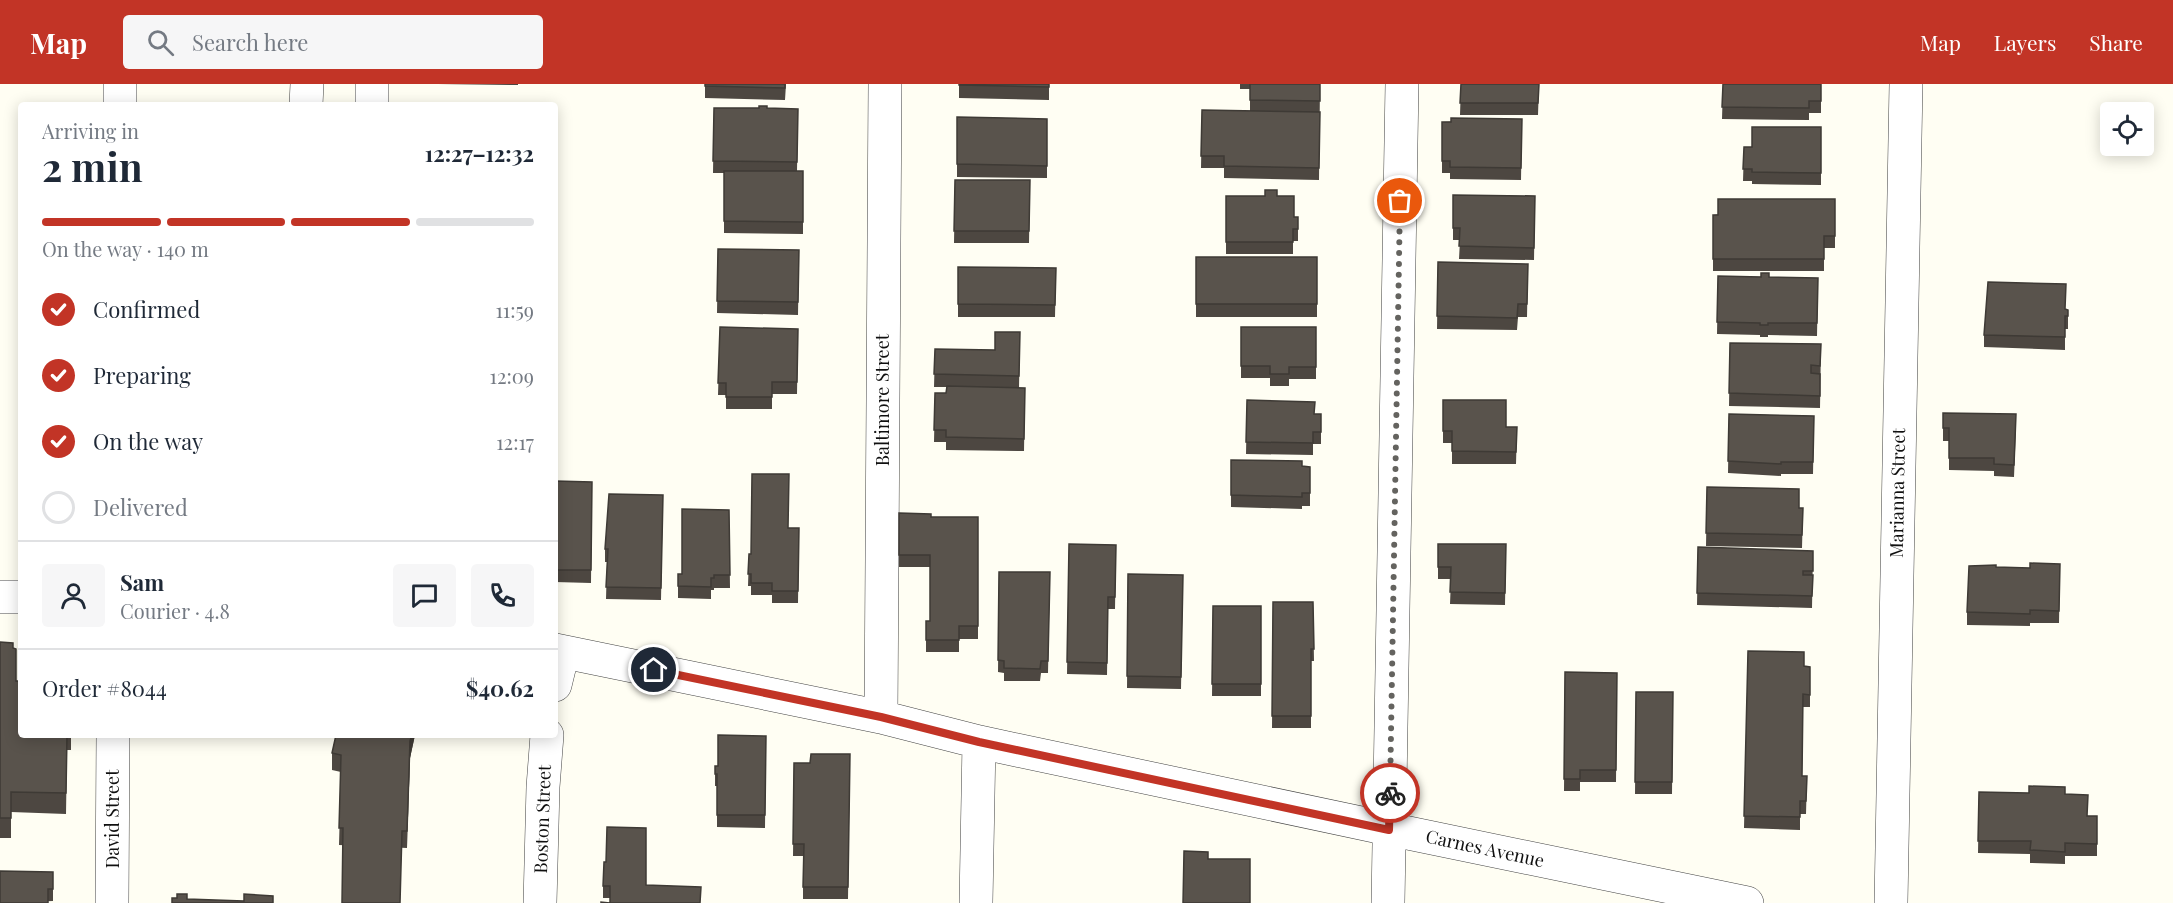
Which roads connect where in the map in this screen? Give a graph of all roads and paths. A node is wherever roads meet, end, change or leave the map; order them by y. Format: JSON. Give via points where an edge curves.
{"nodes":[{"id":1,"x":120,"y":84,"type":"edge"},
{"id":2,"x":307,"y":84,"type":"edge"},
{"id":3,"x":372,"y":84,"type":"edge"},
{"id":4,"x":885,"y":84,"type":"edge"},
{"id":5,"x":1402,"y":84,"type":"edge"},
{"id":6,"x":1906,"y":84,"type":"edge"},
{"id":7,"x":120,"y":102,"type":"edge"},
{"id":8,"x":306,"y":102,"type":"edge"},
{"id":9,"x":372,"y":102,"type":"edge"},
{"id":10,"x":0,"y":597,"type":"edge"},
{"id":11,"x":18,"y":597,"type":"edge"},
{"id":12,"x":559,"y":651,"type":"edge"},
{"id":13,"x":881,"y":717,"type":"junction"},
{"id":14,"x":113,"y":738,"type":"edge"},
{"id":15,"x":547,"y":738,"type":"edge"},
{"id":16,"x":979,"y":742,"type":"junction"},
{"id":17,"x":1389,"y":830,"type":"junction"},
{"id":18,"x":112,"y":903,"type":"edge"},
{"id":19,"x":540,"y":903,"type":"edge"},
{"id":20,"x":976,"y":903,"type":"edge"},
{"id":21,"x":1388,"y":903,"type":"edge"},
{"id":22,"x":1747,"y":903,"type":"edge"},
{"id":23,"x":1891,"y":903,"type":"edge"}],
"edges":[{"from":1,"to":7,"type":"street"},
{"from":2,"to":8,"type":"street"},
{"from":3,"to":9,"type":"street"},
{"from":4,"to":13,"type":"street","name":"Baltimore Street"},
{"from":5,"to":17,"type":"street"},
{"from":6,"to":23,"type":"street","name":"Marianna Street"},
{"from":10,"to":11,"type":"street"},
{"from":12,"to":13,"type":"street","name":"Carnes Avenue"},
{"from":13,"to":16,"type":"street","name":"Carnes Avenue"},
{"from":14,"to":18,"type":"street","name":"David Street"},
{"from":15,"to":19,"type":"street","name":"Boston Street"},
{"from":16,"to":17,"type":"street","name":"Carnes Avenue"},
{"from":16,"to":20,"type":"street"},
{"from":17,"to":21,"type":"street"},
{"from":17,"to":22,"type":"street","name":"Carnes Avenue"}]}
